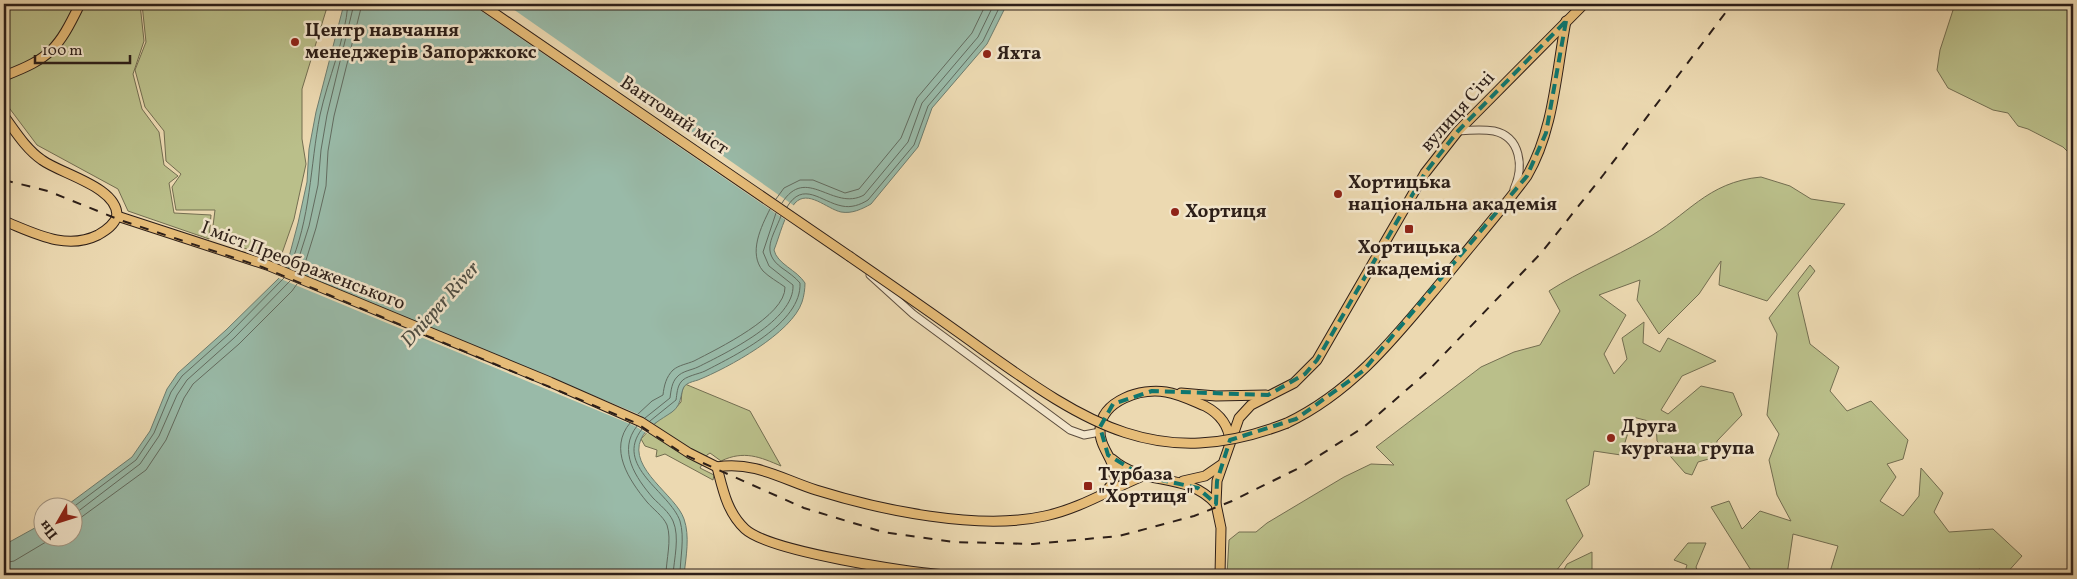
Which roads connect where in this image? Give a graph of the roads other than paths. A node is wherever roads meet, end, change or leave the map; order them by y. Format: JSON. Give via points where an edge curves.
{"nodes":[{"id":1,"x":80,"y":4,"type":"edge"},
{"id":2,"x":481,"y":4,"type":"edge"},
{"id":3,"x":1584,"y":4,"type":"edge"},
{"id":4,"x":1566,"y":21,"type":"junction"},
{"id":5,"x":4,"y":76,"type":"edge"},
{"id":6,"x":5,"y":118,"type":"edge"},
{"id":7,"x":1458,"y":131,"type":"junction"},
{"id":8,"x":1509,"y":199,"type":"junction"},
{"id":9,"x":120,"y":217,"type":"junction"},
{"id":10,"x":4,"y":220,"type":"edge"},
{"id":11,"x":849,"y":256,"type":"junction"},
{"id":12,"x":1166,"y":392,"type":"junction"},
{"id":13,"x":1268,"y":395,"type":"junction"},
{"id":14,"x":1100,"y":432,"type":"junction"},
{"id":15,"x":1230,"y":447,"type":"junction"},
{"id":16,"x":1108,"y":455,"type":"junction"},
{"id":17,"x":1223,"y":463,"type":"junction"},
{"id":18,"x":718,"y":470,"type":"junction"},
{"id":19,"x":1143,"y":476,"type":"junction"},
{"id":20,"x":1174,"y":481,"type":"junction"},
{"id":21,"x":1102,"y":493,"type":"junction"},
{"id":22,"x":1216,"y":504,"type":"junction"},
{"id":23,"x":1221,"y":558,"type":"junction"},
{"id":24,"x":946,"y":575,"type":"edge"},
{"id":25,"x":1215,"y":575,"type":"edge"},
{"id":26,"x":1220,"y":575,"type":"edge"}],
"edges":[{"from":1,"to":5,"type":"main road","via":[[64,34],[45,58]]},
{"from":2,"to":11,"type":"main road","name":"Вантовий міст"},
{"from":3,"to":4,"type":"main road","name":"вулиця Січі"},
{"from":4,"to":7,"type":"main road","name":"вулиця Січі"},
{"from":4,"to":8,"type":"main road","name":"Вантовий міст","via":[[1540,154]]},
{"from":6,"to":9,"type":"main road","via":[[42,160],[98,188],[110,198]]},
{"from":7,"to":8,"type":"street","via":[[1495,132],[1509,138],[1519,152],[1521,169]]},
{"from":7,"to":13,"type":"main road","name":"вулиця Січі","via":[[1412,194],[1317,360],[1294,383]]},
{"from":8,"to":11,"type":"main road","name":"Вантовий міст","bridge":true,"via":[[1390,344],[1363,371],[1315,409],[1287,423],[1213,442],[1161,441],[1134,436],[1084,417]]},
{"from":9,"to":10,"type":"main road","via":[[93,238],[72,242],[57,240]]},
{"from":9,"to":18,"type":"main road","name":"I міст Преображенського","via":[[267,265],[550,382],[641,422]]},
{"from":11,"to":14,"type":"street","bridge":true,"via":[[913,314],[1046,413],[1077,434]]},
{"from":12,"to":13,"type":"main road","via":[[1216,396]]},
{"from":12,"to":14,"type":"main road","via":[[1135,394],[1113,404],[1102,420]]},
{"from":12,"to":15,"type":"main road","via":[[1202,405],[1220,417],[1229,433]]},
{"from":13,"to":15,"type":"main road","via":[[1244,411]]},
{"from":14,"to":16,"type":"main road"},
{"from":15,"to":17,"type":"main road"},
{"from":16,"to":19,"type":"main road","via":[[1116,463]]},
{"from":16,"to":21,"type":"main road","via":[[1114,466],[1115,478]]},
{"from":17,"to":20,"type":"main road","via":[[1215,472],[1205,476]]},
{"from":17,"to":22,"type":"main road"},
{"from":18,"to":21,"type":"main road","via":[[728,465],[758,468],[815,490],[882,507],[972,520],[1023,519],[1067,510]]},
{"from":18,"to":24,"type":"main road","via":[[727,505],[746,531],[776,544],[845,560]]},
{"from":19,"to":20,"type":"main road"},
{"from":19,"to":21,"type":"main road"},
{"from":20,"to":22,"type":"main road","via":[[1198,488]]},
{"from":22,"to":23,"type":"main road","via":[[1221,528]]},
{"from":23,"to":25,"type":"main road"},
{"from":23,"to":26,"type":"main road"}]}
